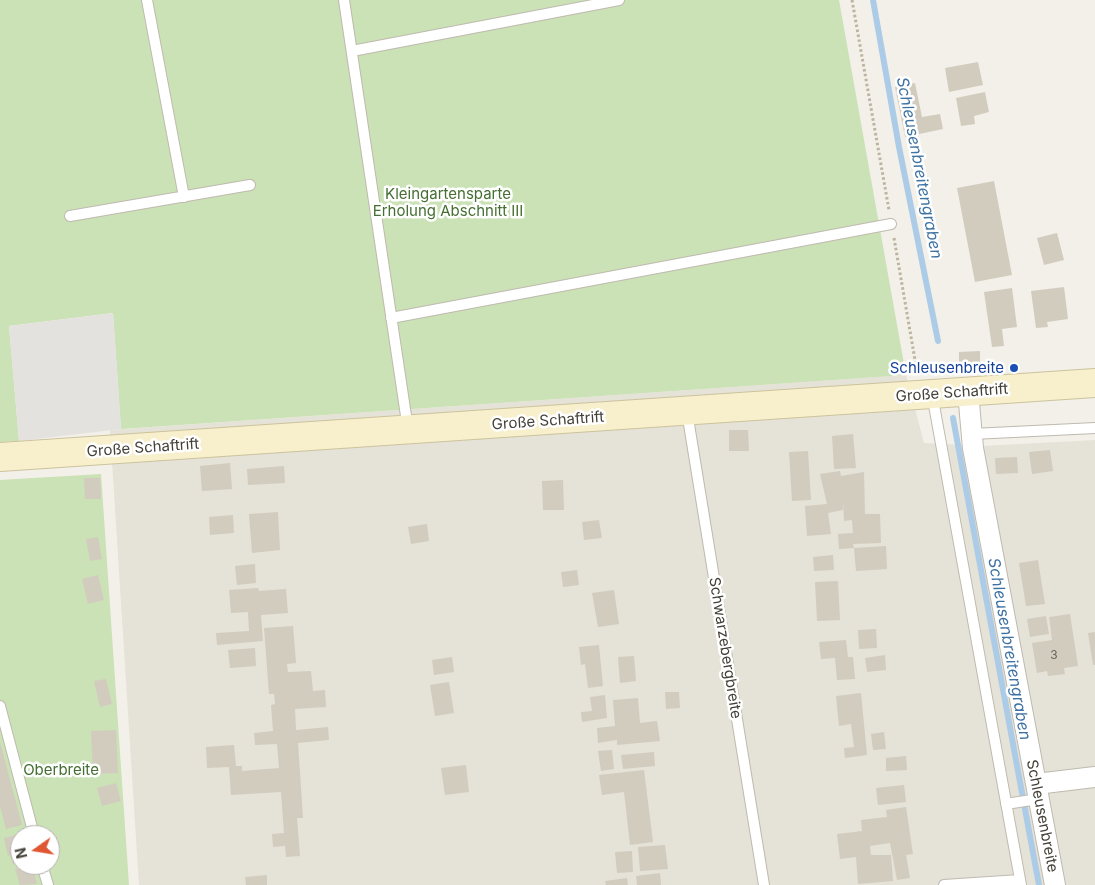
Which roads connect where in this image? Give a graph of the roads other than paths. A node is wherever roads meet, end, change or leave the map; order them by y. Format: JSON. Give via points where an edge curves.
{"nodes":[{"id":1,"x":147,"y":0,"type":"edge"},
{"id":2,"x":344,"y":0,"type":"edge"},
{"id":3,"x":619,"y":0,"type":"edge"},
{"id":4,"x":352,"y":52,"type":"junction"},
{"id":5,"x":250,"y":185,"type":"dead end"},
{"id":6,"x":184,"y":197,"type":"junction"},
{"id":7,"x":70,"y":216,"type":"dead end"},
{"id":8,"x":891,"y":224,"type":"road end"},
{"id":9,"x":391,"y":318,"type":"junction"},
{"id":10,"x":1095,"y":383,"type":"edge"},
{"id":11,"x":968,"y":392,"type":"junction"},
{"id":12,"x":932,"y":394,"type":"junction"},
{"id":13,"x":687,"y":411,"type":"junction"},
{"id":14,"x":1095,"y":428,"type":"edge"},
{"id":15,"x":408,"y":431,"type":"junction"},
{"id":16,"x":972,"y":434,"type":"junction"},
{"id":17,"x":0,"y":457,"type":"edge"},
{"id":18,"x":0,"y":706,"type":"edge"},
{"id":19,"x":1095,"y":777,"type":"edge"},
{"id":20,"x":1037,"y":791,"type":"junction"},
{"id":21,"x":1006,"y":804,"type":"junction"},
{"id":22,"x":31,"y":825,"type":"edge"},
{"id":23,"x":1020,"y":882,"type":"edge"},
{"id":24,"x":764,"y":885,"type":"edge"},
{"id":25,"x":944,"y":885,"type":"edge"},
{"id":26,"x":1054,"y":885,"type":"edge"}],
"edges":[{"from":1,"to":6,"type":"lane"},
{"from":2,"to":4,"type":"lane"},
{"from":3,"to":4,"type":"lane"},
{"from":4,"to":9,"type":"lane"},
{"from":5,"to":6,"type":"lane"},
{"from":6,"to":7,"type":"lane"},
{"from":8,"to":9,"type":"lane"},
{"from":9,"to":15,"type":"lane"},
{"from":10,"to":11,"type":"street","name":"Große Schaftrift"},
{"from":11,"to":12,"type":"street","name":"Große Schaftrift"},
{"from":11,"to":16,"type":"street","name":"Schleusenbreite"},
{"from":12,"to":13,"type":"street","name":"Große Schaftrift"},
{"from":12,"to":21,"type":"lane"},
{"from":13,"to":15,"type":"street","name":"Große Schaftrift"},
{"from":13,"to":24,"type":"lane","name":"Schwarzebergbreite"},
{"from":14,"to":16,"type":"lane"},
{"from":15,"to":17,"type":"street","name":"Große Schaftrift"},
{"from":16,"to":20,"type":"street","name":"Schleusenbreite"},
{"from":18,"to":22,"type":"lane"},
{"from":19,"to":20,"type":"street"},
{"from":20,"to":21,"type":"lane"},
{"from":20,"to":26,"type":"street","name":"Schleusenbreite"},
{"from":21,"to":23,"type":"lane"},
{"from":23,"to":25,"type":"lane"}]}
